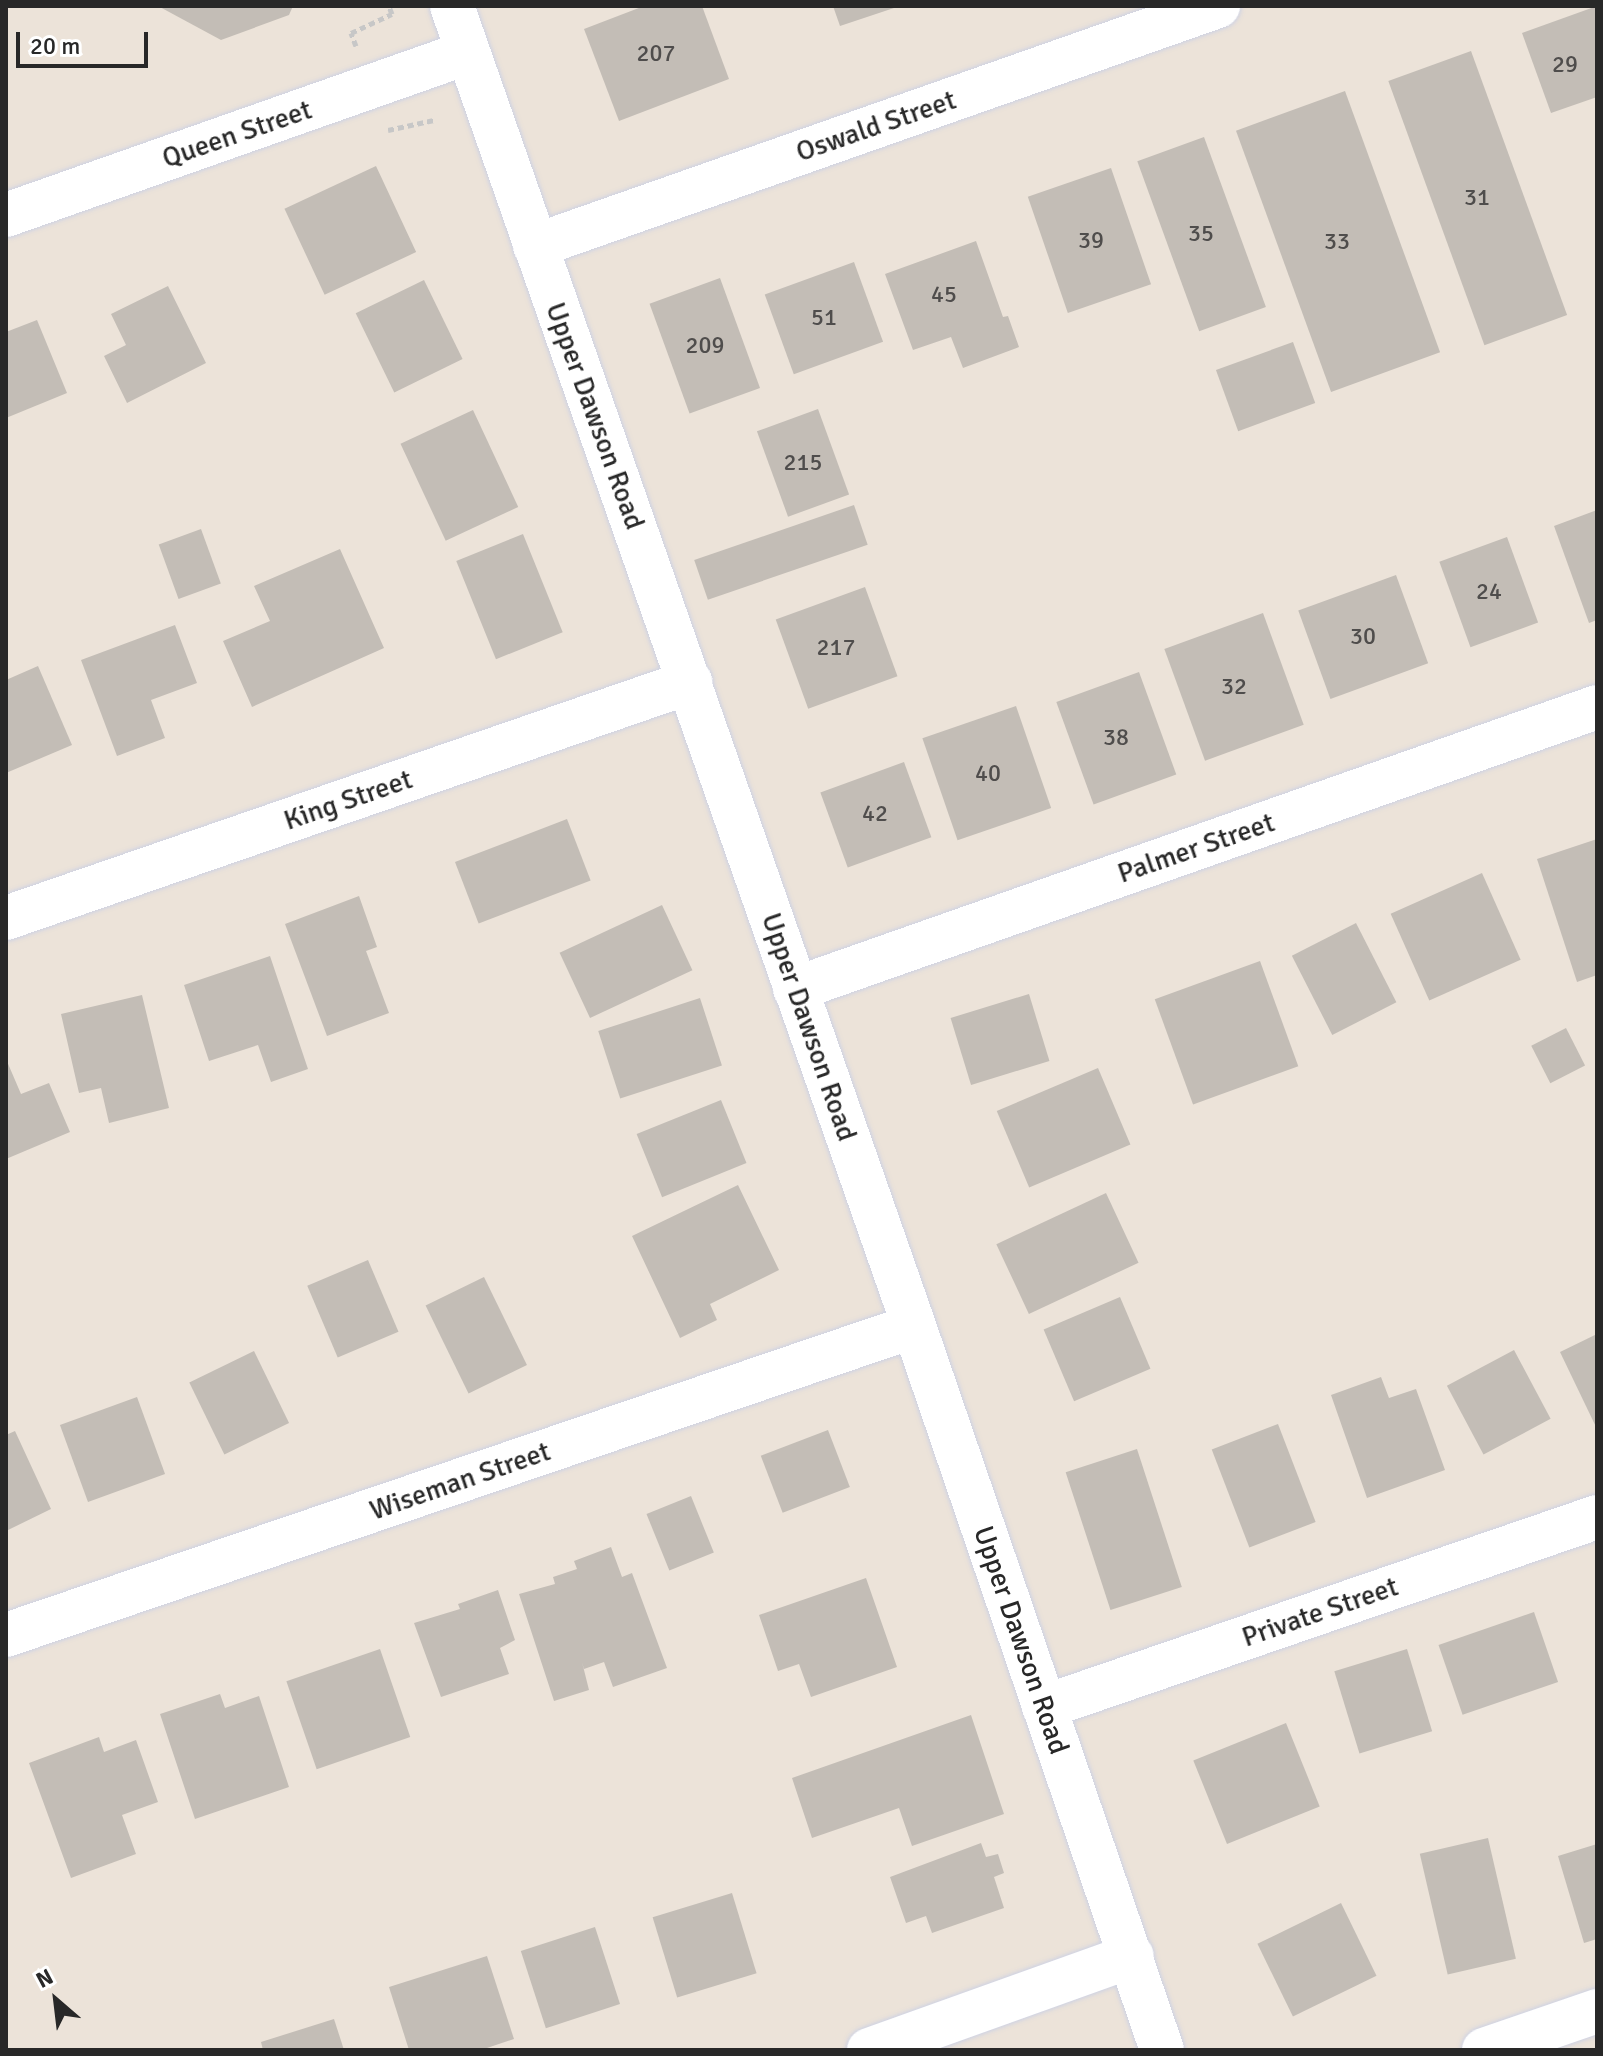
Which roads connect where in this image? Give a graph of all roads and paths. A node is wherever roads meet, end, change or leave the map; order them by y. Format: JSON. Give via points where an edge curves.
{"nodes":[{"id":1,"x":452,"y":6,"type":"edge"},
{"id":2,"x":1218,"y":6,"type":"edge"},
{"id":3,"x":468,"y":52,"type":"junction"},
{"id":4,"x":6,"y":215,"type":"edge"},
{"id":5,"x":535,"y":246,"type":"junction"},
{"id":6,"x":690,"y":682,"type":"junction"},
{"id":7,"x":1597,"y":707,"type":"edge"},
{"id":8,"x":6,"y":918,"type":"edge"},
{"id":9,"x":795,"y":989,"type":"junction"},
{"id":10,"x":914,"y":1326,"type":"junction"},
{"id":11,"x":1597,"y":1517,"type":"edge"},
{"id":12,"x":6,"y":1635,"type":"edge"},
{"id":13,"x":1044,"y":1707,"type":"junction"},
{"id":14,"x":1132,"y":1956,"type":"junction"},
{"id":15,"x":1597,"y":2011,"type":"edge"},
{"id":16,"x":869,"y":2050,"type":"edge"},
{"id":17,"x":1162,"y":2050,"type":"edge"},
{"id":18,"x":1484,"y":2050,"type":"edge"}],
"edges":[{"from":1,"to":3,"type":"street","name":"Upper Dawson Road"},
{"from":2,"to":5,"type":"street","name":"Oswald Street"},
{"from":3,"to":4,"type":"street","name":"Queen Street"},
{"from":3,"to":5,"type":"street","name":"Upper Dawson Road"},
{"from":5,"to":6,"type":"street","name":"Upper Dawson Road"},
{"from":6,"to":8,"type":"street","name":"King Street"},
{"from":6,"to":9,"type":"street","name":"Upper Dawson Road"},
{"from":7,"to":9,"type":"street","name":"Palmer Street"},
{"from":9,"to":10,"type":"street","name":"Upper Dawson Road"},
{"from":10,"to":12,"type":"street","name":"Wiseman Street"},
{"from":10,"to":13,"type":"street","name":"Upper Dawson Road"},
{"from":11,"to":13,"type":"street","name":"Private Street"},
{"from":13,"to":14,"type":"street","name":"Upper Dawson Road"},
{"from":14,"to":16,"type":"street"},
{"from":14,"to":17,"type":"street","name":"Upper Dawson Road"},
{"from":15,"to":18,"type":"street"}]}
